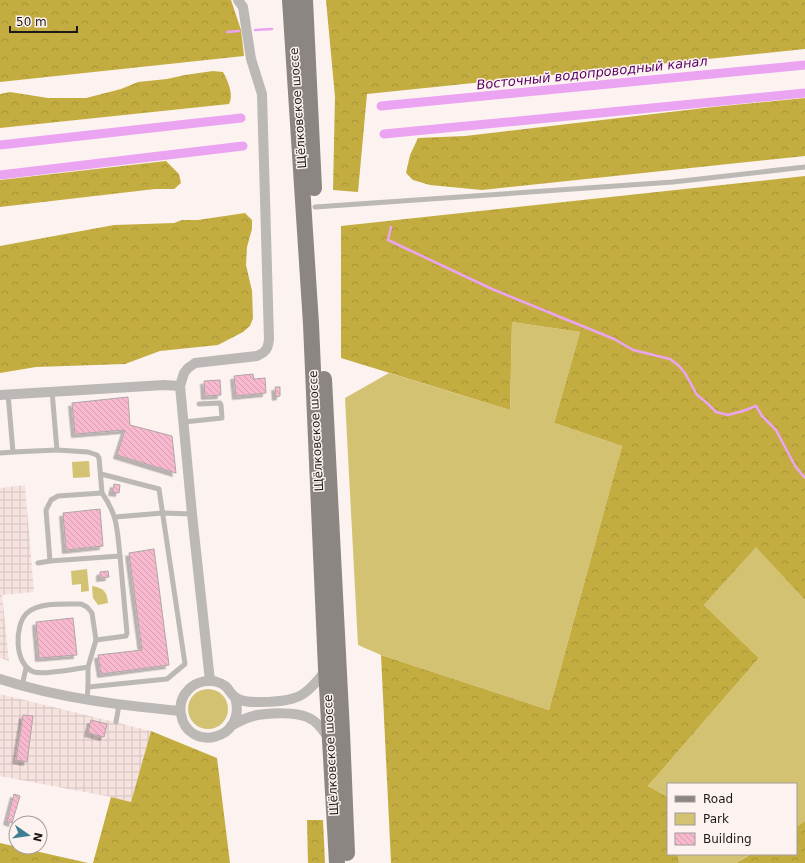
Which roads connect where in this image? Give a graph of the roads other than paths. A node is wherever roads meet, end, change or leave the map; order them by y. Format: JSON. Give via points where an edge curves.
{"nodes":[{"id":1,"x":238,"y":0,"type":"edge"},
{"id":2,"x":290,"y":0,"type":"edge"},
{"id":3,"x":305,"y":0,"type":"edge"},
{"id":4,"x":805,"y":167,"type":"edge"},
{"id":5,"x":315,"y":207,"type":"junction"},
{"id":6,"x":180,"y":386,"type":"junction"},
{"id":7,"x":52,"y":391,"type":"junction"},
{"id":8,"x":4,"y":395,"type":"edge"},
{"id":9,"x":199,"y":404,"type":"dead end"},
{"id":10,"x":184,"y":422,"type":"junction"},
{"id":11,"x":57,"y":450,"type":"junction"},
{"id":12,"x":14,"y":452,"type":"junction"},
{"id":13,"x":0,"y":453,"type":"edge"},
{"id":14,"x":101,"y":474,"type":"junction"},
{"id":15,"x":102,"y":492,"type":"junction"},
{"id":16,"x":163,"y":512,"type":"junction"},
{"id":17,"x":192,"y":514,"type":"junction"},
{"id":18,"x":115,"y":517,"type":"junction"},
{"id":19,"x":120,"y":556,"type":"junction"},
{"id":20,"x":50,"y":561,"type":"junction"},
{"id":21,"x":38,"y":563,"type":"dead end"},
{"id":22,"x":96,"y":640,"type":"junction"},
{"id":23,"x":88,"y":667,"type":"junction"},
{"id":24,"x":26,"y":668,"type":"junction"},
{"id":25,"x":326,"y":669,"type":"junction"},
{"id":26,"x":0,"y":679,"type":"edge"},
{"id":27,"x":210,"y":681,"type":"junction"},
{"id":28,"x":22,"y":686,"type":"junction"},
{"id":29,"x":88,"y":687,"type":"junction"},
{"id":30,"x":235,"y":697,"type":"junction"},
{"id":31,"x":87,"y":700,"type":"junction"},
{"id":32,"x":119,"y":705,"type":"junction"},
{"id":33,"x":180,"y":711,"type":"junction"},
{"id":34,"x":116,"y":722,"type":"dead end"},
{"id":35,"x":232,"y":726,"type":"junction"},
{"id":36,"x":330,"y":740,"type":"junction"},
{"id":37,"x":336,"y":863,"type":"edge"},
{"id":38,"x":348,"y":863,"type":"edge"}],
"edges":[{"from":1,"to":6,"type":"street","via":[[243,7],[251,59],[262,94],[268,349],[257,356],[195,363],[184,373]]},
{"from":2,"to":25,"type":"main road","name":"Щёлковское шоссе","via":[[310,309]]},
{"from":3,"to":5,"type":"main road","name":"Щёлковское шоссе"},
{"from":4,"to":5,"type":"lane","via":[[673,182]]},
{"from":5,"to":38,"type":"main road","name":"Щёлковское шоссе"},
{"from":6,"to":7,"type":"street","via":[[164,384]]},
{"from":6,"to":10,"type":"street"},
{"from":7,"to":8,"type":"street"},
{"from":7,"to":11,"type":"lane"},
{"from":8,"to":12,"type":"lane"},
{"from":9,"to":10,"type":"lane","via":[[220,403],[222,418]]},
{"from":10,"to":17,"type":"street"},
{"from":11,"to":12,"type":"lane"},
{"from":11,"to":14,"type":"lane","via":[[97,455]]},
{"from":12,"to":13,"type":"lane"},
{"from":14,"to":15,"type":"lane"},
{"from":14,"to":16,"type":"lane","via":[[159,489]]},
{"from":15,"to":18,"type":"lane"},
{"from":15,"to":20,"type":"lane","via":[[58,496],[51,500],[46,510]]},
{"from":16,"to":17,"type":"lane"},
{"from":16,"to":18,"type":"lane"},
{"from":16,"to":29,"type":"lane","via":[[185,664],[167,679]]},
{"from":17,"to":27,"type":"street"},
{"from":18,"to":19,"type":"lane"},
{"from":19,"to":20,"type":"lane"},
{"from":19,"to":22,"type":"lane","via":[[126,636]]},
{"from":20,"to":21,"type":"lane"},
{"from":22,"to":23,"type":"lane"},
{"from":22,"to":24,"type":"lane","via":[[92,613],[87,607],[81,604],[36,608],[27,613],[19,626],[19,655]]},
{"from":23,"to":24,"type":"lane","via":[[46,672],[35,672]]},
{"from":23,"to":29,"type":"lane"},
{"from":24,"to":28,"type":"lane"},
{"from":25,"to":30,"type":"street","via":[[309,691],[300,697],[283,702],[252,702]]},
{"from":25,"to":36,"type":"main road","name":"Щёлковское шоссе"},
{"from":26,"to":28,"type":"street"},
{"from":27,"to":30,"type":"street","via":[[225,685]]},
{"from":27,"to":33,"type":"street","via":[[192,686],[183,697]]},
{"from":28,"to":31,"type":"street"},
{"from":29,"to":31,"type":"lane"},
{"from":30,"to":35,"type":"street","via":[[237,712]]},
{"from":31,"to":32,"type":"street"},
{"from":32,"to":33,"type":"street"},
{"from":32,"to":34,"type":"lane"},
{"from":33,"to":35,"type":"street","via":[[185,726],[204,738],[219,736]]},
{"from":35,"to":36,"type":"street","via":[[256,715],[300,715],[315,722]]},
{"from":36,"to":37,"type":"main road","name":"Щёлковское шоссе"}]}
